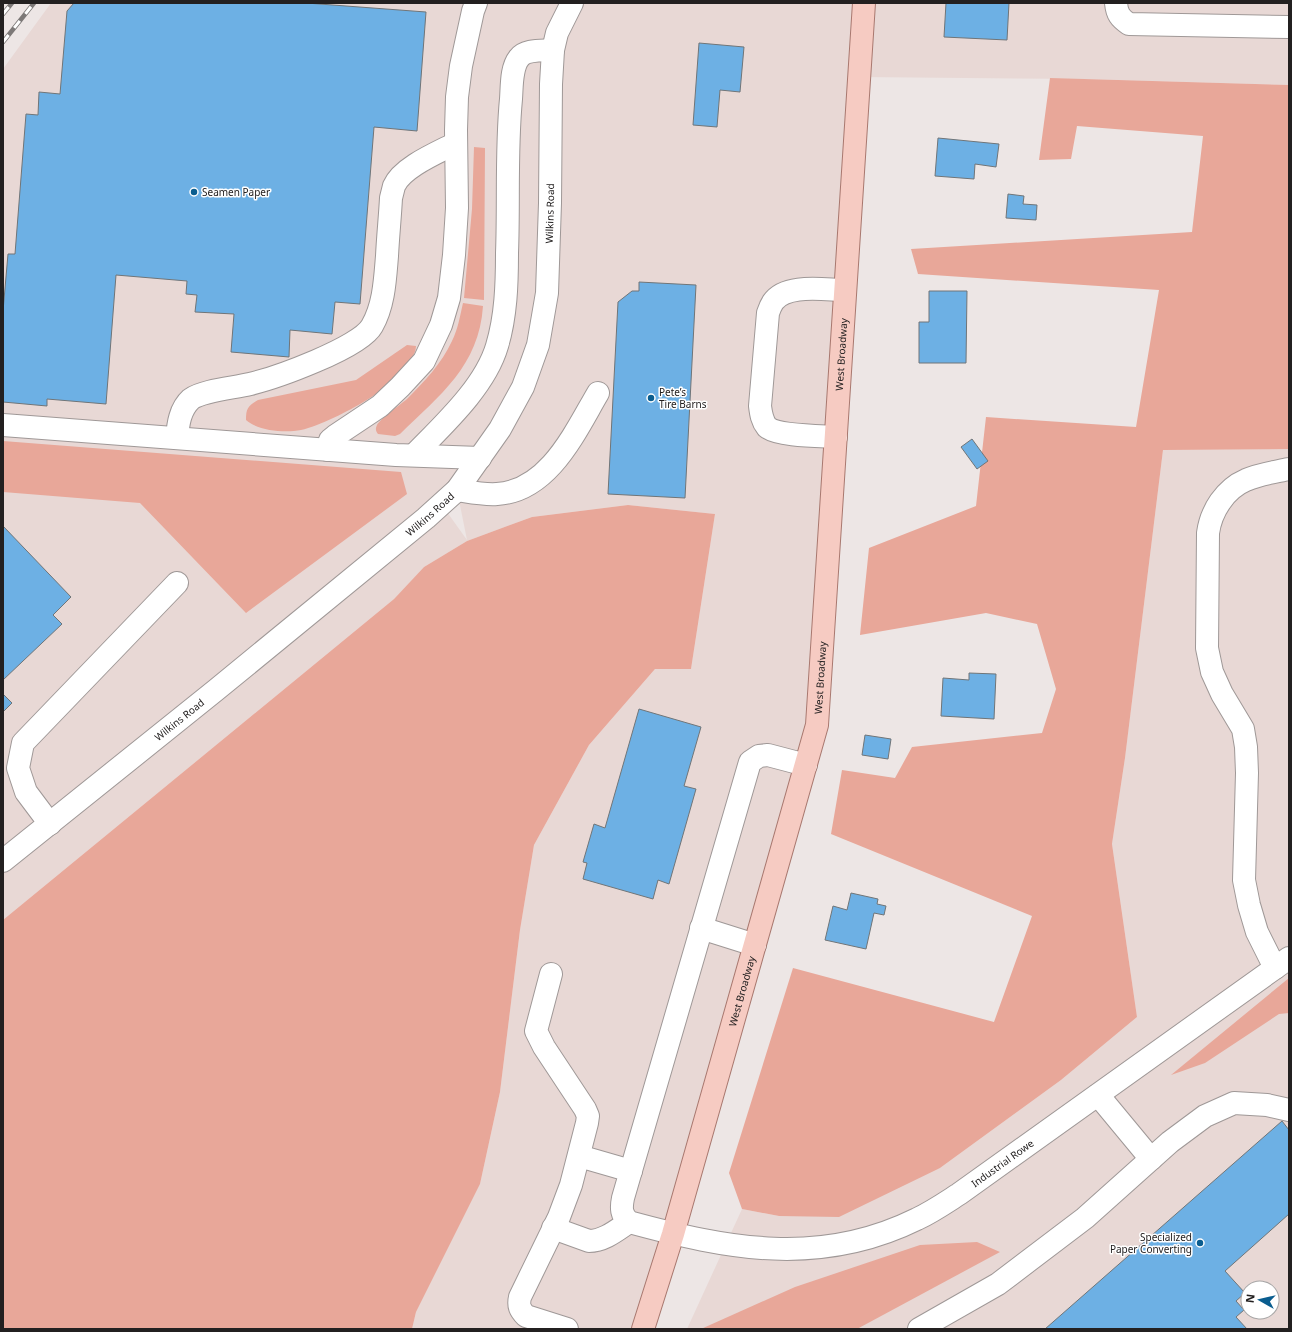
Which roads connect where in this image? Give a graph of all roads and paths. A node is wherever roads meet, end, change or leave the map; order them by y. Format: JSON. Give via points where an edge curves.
{"nodes":[{"id":1,"x":476,"y":3,"type":"edge"},
{"id":2,"x":572,"y":3,"type":"edge"},
{"id":3,"x":864,"y":3,"type":"edge"},
{"id":4,"x":1116,"y":3,"type":"edge"},
{"id":5,"x":1289,"y":27,"type":"edge"},
{"id":6,"x":553,"y":50,"type":"junction"},
{"id":7,"x":456,"y":143,"type":"junction"},
{"id":8,"x":845,"y":290,"type":"junction"},
{"id":9,"x":598,"y":394,"type":"dead end"},
{"id":10,"x":3,"y":425,"type":"edge"},
{"id":11,"x":836,"y":437,"type":"junction"},
{"id":12,"x":177,"y":438,"type":"junction"},
{"id":13,"x":328,"y":450,"type":"junction"},
{"id":14,"x":414,"y":455,"type":"junction"},
{"id":15,"x":480,"y":458,"type":"junction"},
{"id":16,"x":1289,"y":469,"type":"edge"},
{"id":17,"x":457,"y":490,"type":"junction"},
{"id":18,"x":177,"y":583,"type":"dead end"},
{"id":19,"x":806,"y":765,"type":"junction"},
{"id":20,"x":50,"y":824,"type":"junction"},
{"id":21,"x":3,"y":861,"type":"edge"},
{"id":22,"x":701,"y":928,"type":"junction"},
{"id":23,"x":755,"y":944,"type":"junction"},
{"id":24,"x":1282,"y":963,"type":"edge"},
{"id":25,"x":551,"y":974,"type":"dead end"},
{"id":26,"x":1098,"y":1095,"type":"junction"},
{"id":27,"x":1289,"y":1110,"type":"edge"},
{"id":28,"x":579,"y":1156,"type":"junction"},
{"id":29,"x":1151,"y":1159,"type":"junction"},
{"id":30,"x":631,"y":1171,"type":"junction"},
{"id":31,"x":629,"y":1222,"type":"junction"},
{"id":32,"x":553,"y":1228,"type":"junction"},
{"id":33,"x":673,"y":1234,"type":"junction"},
{"id":34,"x":567,"y":1329,"type":"edge"},
{"id":35,"x":643,"y":1329,"type":"edge"},
{"id":36,"x":919,"y":1329,"type":"edge"}],
"edges":[{"from":1,"to":7,"type":"street","via":[[461,66]]},
{"from":2,"to":6,"type":"street","name":"Wilkins Road","via":[[557,33]]},
{"from":3,"to":8,"type":"main road","name":"West Broadway"},
{"from":4,"to":5,"type":"street","via":[[1120,19],[1129,24]]},
{"from":6,"to":14,"type":"street","via":[[524,53],[519,57],[514,72],[508,124],[507,280],[504,314],[497,347],[471,393]]},
{"from":6,"to":15,"type":"street","name":"Wilkins Road","via":[[550,84],[547,285],[542,325],[538,345],[523,387],[509,415]]},
{"from":7,"to":12,"type":"street","via":[[413,166],[394,185],[383,295],[371,328],[357,340],[293,371],[253,383],[204,393],[192,399],[184,407],[179,419]]},
{"from":7,"to":13,"type":"street","via":[[457,208],[454,255],[449,298],[441,325],[424,361],[380,406],[330,440]]},
{"from":8,"to":11,"type":"main road","name":"West Broadway"},
{"from":8,"to":11,"type":"street","via":[[787,291],[774,301],[768,313],[760,406],[762,418],[768,427],[777,432]]},
{"from":9,"to":17,"type":"street","via":[[564,451],[550,468],[529,484],[498,494]]},
{"from":10,"to":12,"type":"street"},
{"from":11,"to":19,"type":"main road","name":"West Broadway","via":[[817,725]]},
{"from":12,"to":13,"type":"street"},
{"from":13,"to":14,"type":"street"},
{"from":14,"to":15,"type":"street"},
{"from":15,"to":17,"type":"street","name":"Wilkins Road"},
{"from":16,"to":24,"type":"street","via":[[1246,480],[1234,487],[1225,495],[1210,520],[1208,533],[1207,648],[1212,672],[1243,729],[1246,747],[1244,880],[1248,905],[1257,932]]},
{"from":17,"to":20,"type":"street","name":"Wilkins Road","via":[[404,537]]},
{"from":18,"to":20,"type":"street","via":[[23,743],[18,768],[26,792]]},
{"from":19,"to":22,"type":"street","via":[[768,755],[759,756],[750,762]]},
{"from":19,"to":23,"type":"main road","name":"West Broadway"},
{"from":20,"to":21,"type":"street","name":"Wilkins Road"},
{"from":22,"to":23,"type":"street"},
{"from":22,"to":30,"type":"street"},
{"from":23,"to":33,"type":"main road","name":"West Broadway"},
{"from":24,"to":26,"type":"street","name":"Industrial Rowe"},
{"from":25,"to":28,"type":"street","via":[[536,1031],[588,1116]]},
{"from":26,"to":29,"type":"street"},
{"from":26,"to":33,"type":"street","name":"Industrial Rowe","via":[[959,1194],[917,1219],[868,1238],[824,1247],[776,1250],[736,1246]]},
{"from":27,"to":29,"type":"street","via":[[1267,1105],[1234,1103],[1205,1116]]},
{"from":28,"to":30,"type":"street"},
{"from":28,"to":32,"type":"street","via":[[571,1185]]},
{"from":29,"to":36,"type":"street","via":[[1085,1218],[998,1284]]},
{"from":30,"to":31,"type":"street","via":[[621,1208],[624,1218]]},
{"from":31,"to":32,"type":"street","via":[[595,1241]]},
{"from":31,"to":33,"type":"street","name":"Industrial Rowe"},
{"from":32,"to":34,"type":"street","via":[[518,1305],[526,1316]]},
{"from":33,"to":35,"type":"main road","name":"West Broadway"}]}
